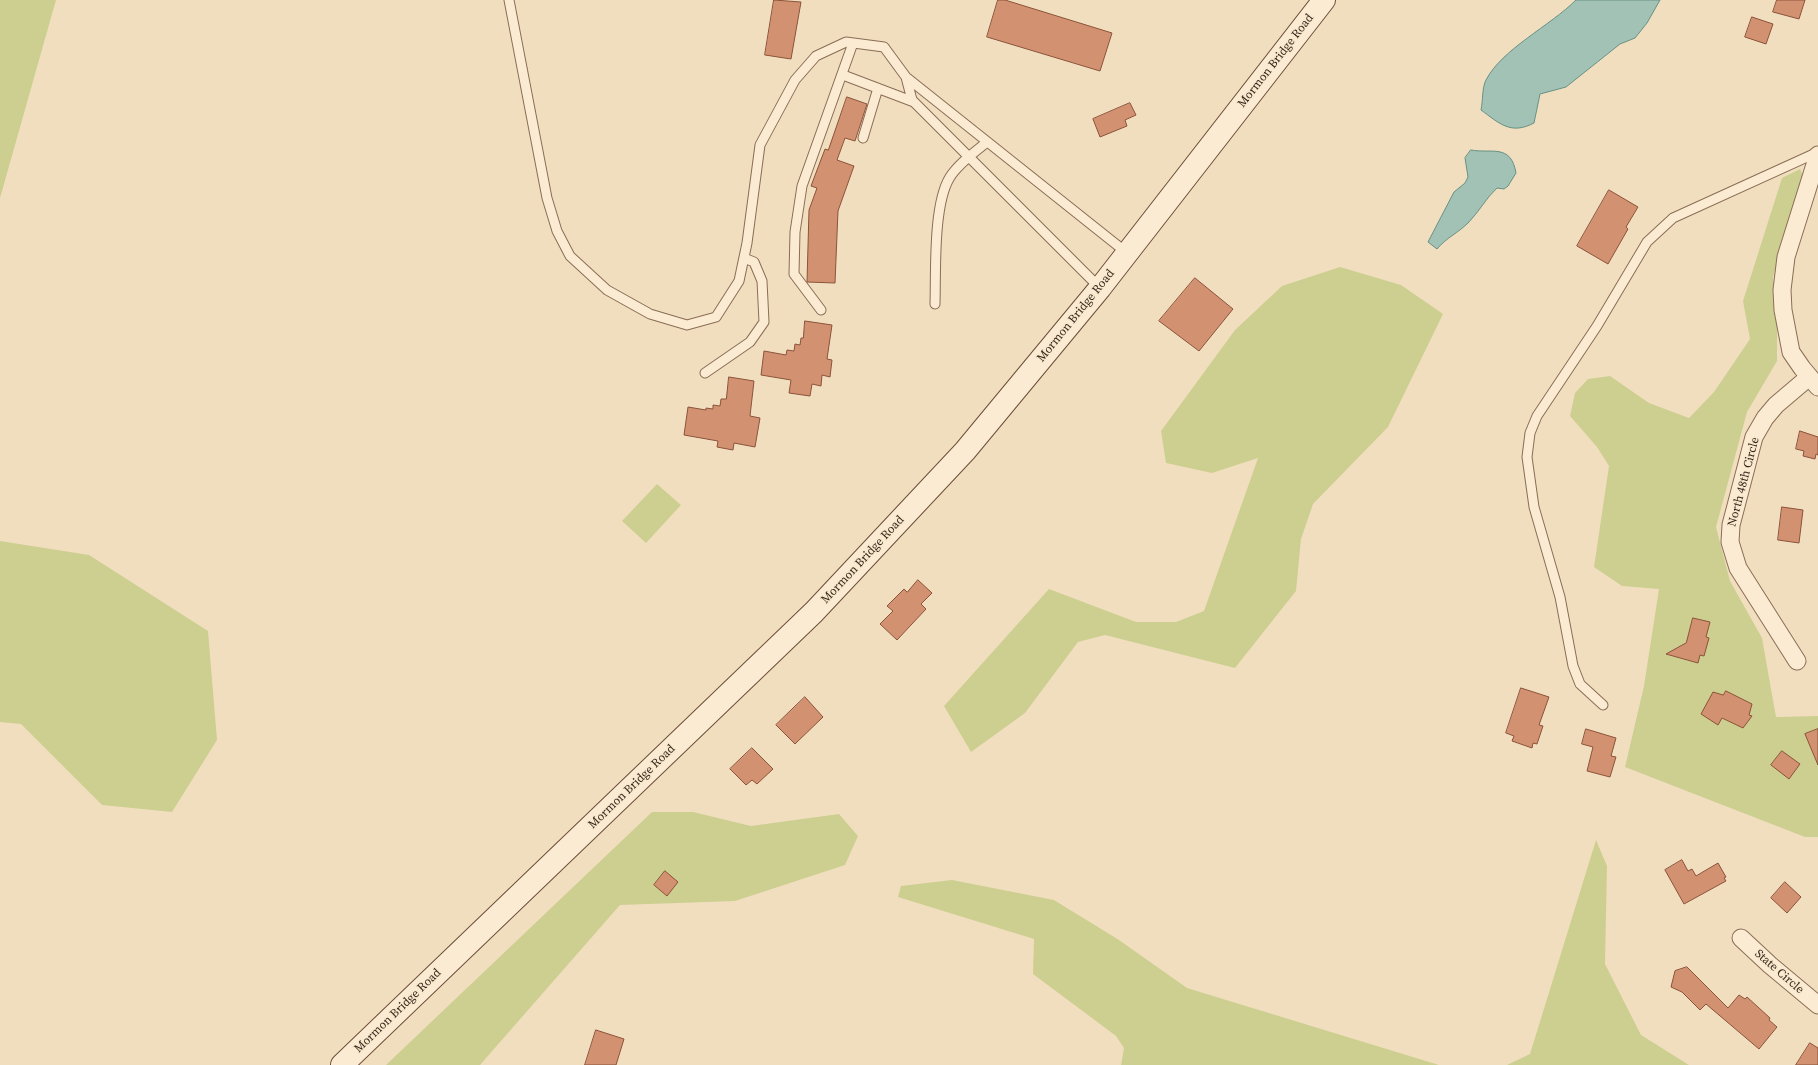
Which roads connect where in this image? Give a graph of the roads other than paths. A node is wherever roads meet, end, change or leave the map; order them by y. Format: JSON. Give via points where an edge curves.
{"nodes":[{"id":1,"x":509,"y":0,"type":"edge"},
{"id":2,"x":1324,"y":0,"type":"edge"},
{"id":3,"x":853,"y":43,"type":"junction"},
{"id":4,"x":842,"y":75,"type":"junction"},
{"id":5,"x":906,"y":77,"type":"junction"},
{"id":6,"x":878,"y":88,"type":"junction"},
{"id":7,"x":914,"y":102,"type":"junction"},
{"id":8,"x":863,"y":138,"type":"dead end"},
{"id":9,"x":987,"y":142,"type":"junction"},
{"id":10,"x":1818,"y":152,"type":"edge"},
{"id":11,"x":1818,"y":155,"type":"edge"},
{"id":12,"x":969,"y":157,"type":"junction"},
{"id":13,"x":1814,"y":182,"type":"edge"},
{"id":14,"x":1126,"y":253,"type":"junction"},
{"id":15,"x":744,"y":258,"type":"junction"},
{"id":16,"x":1100,"y":288,"type":"junction"},
{"id":17,"x":935,"y":304,"type":"dead end"},
{"id":18,"x":821,"y":310,"type":"dead end"},
{"id":19,"x":705,"y":373,"type":"dead end"},
{"id":20,"x":1814,"y":382,"type":"edge"},
{"id":21,"x":1797,"y":661,"type":"dead end"},
{"id":22,"x":1603,"y":705,"type":"dead end"},
{"id":23,"x":1741,"y":938,"type":"dead end"},
{"id":24,"x":1818,"y":1005,"type":"edge"},
{"id":25,"x":342,"y":1065,"type":"edge"}],
"edges":[{"from":1,"to":15,"type":"lane","via":[[547,198],[557,231],[570,256],[607,290],[650,314],[687,325],[716,317],[739,280]]},
{"from":2,"to":14,"type":"main road","name":"Mormon Bridge Road"},
{"from":3,"to":4,"type":"lane"},
{"from":3,"to":5,"type":"lane","via":[[884,47]]},
{"from":3,"to":15,"type":"lane","via":[[846,42],[816,56],[795,80],[760,145]]},
{"from":4,"to":6,"type":"lane"},
{"from":4,"to":18,"type":"lane","via":[[802,186],[795,232],[794,274]]},
{"from":5,"to":7,"type":"lane"},
{"from":5,"to":9,"type":"lane"},
{"from":6,"to":7,"type":"lane"},
{"from":6,"to":8,"type":"lane"},
{"from":7,"to":12,"type":"lane"},
{"from":9,"to":12,"type":"lane"},
{"from":9,"to":14,"type":"lane"},
{"from":10,"to":22,"type":"lane","via":[[1673,218],[1647,242],[1597,326],[1537,416],[1530,433],[1528,457],[1534,507],[1560,597],[1573,666],[1580,684]]},
{"from":11,"to":13,"type":"street"},
{"from":12,"to":16,"type":"lane"},
{"from":12,"to":17,"type":"lane","via":[[950,178],[939,204]]},
{"from":13,"to":20,"type":"street","via":[[1786,257],[1782,290],[1790,346],[1802,368]]},
{"from":14,"to":16,"type":"main road","name":"Mormon Bridge Road"},
{"from":15,"to":19,"type":"lane","via":[[754,262],[762,281],[764,322],[750,342]]},
{"from":16,"to":25,"type":"main road","name":"Mormon Bridge Road","via":[[965,450],[814,612]]},
{"from":20,"to":21,"type":"street","name":"North 48th Circle","via":[[1776,405],[1765,418],[1754,438],[1731,524],[1730,542],[1738,568]]},
{"from":23,"to":24,"type":"street","name":"State Circle"}]}
